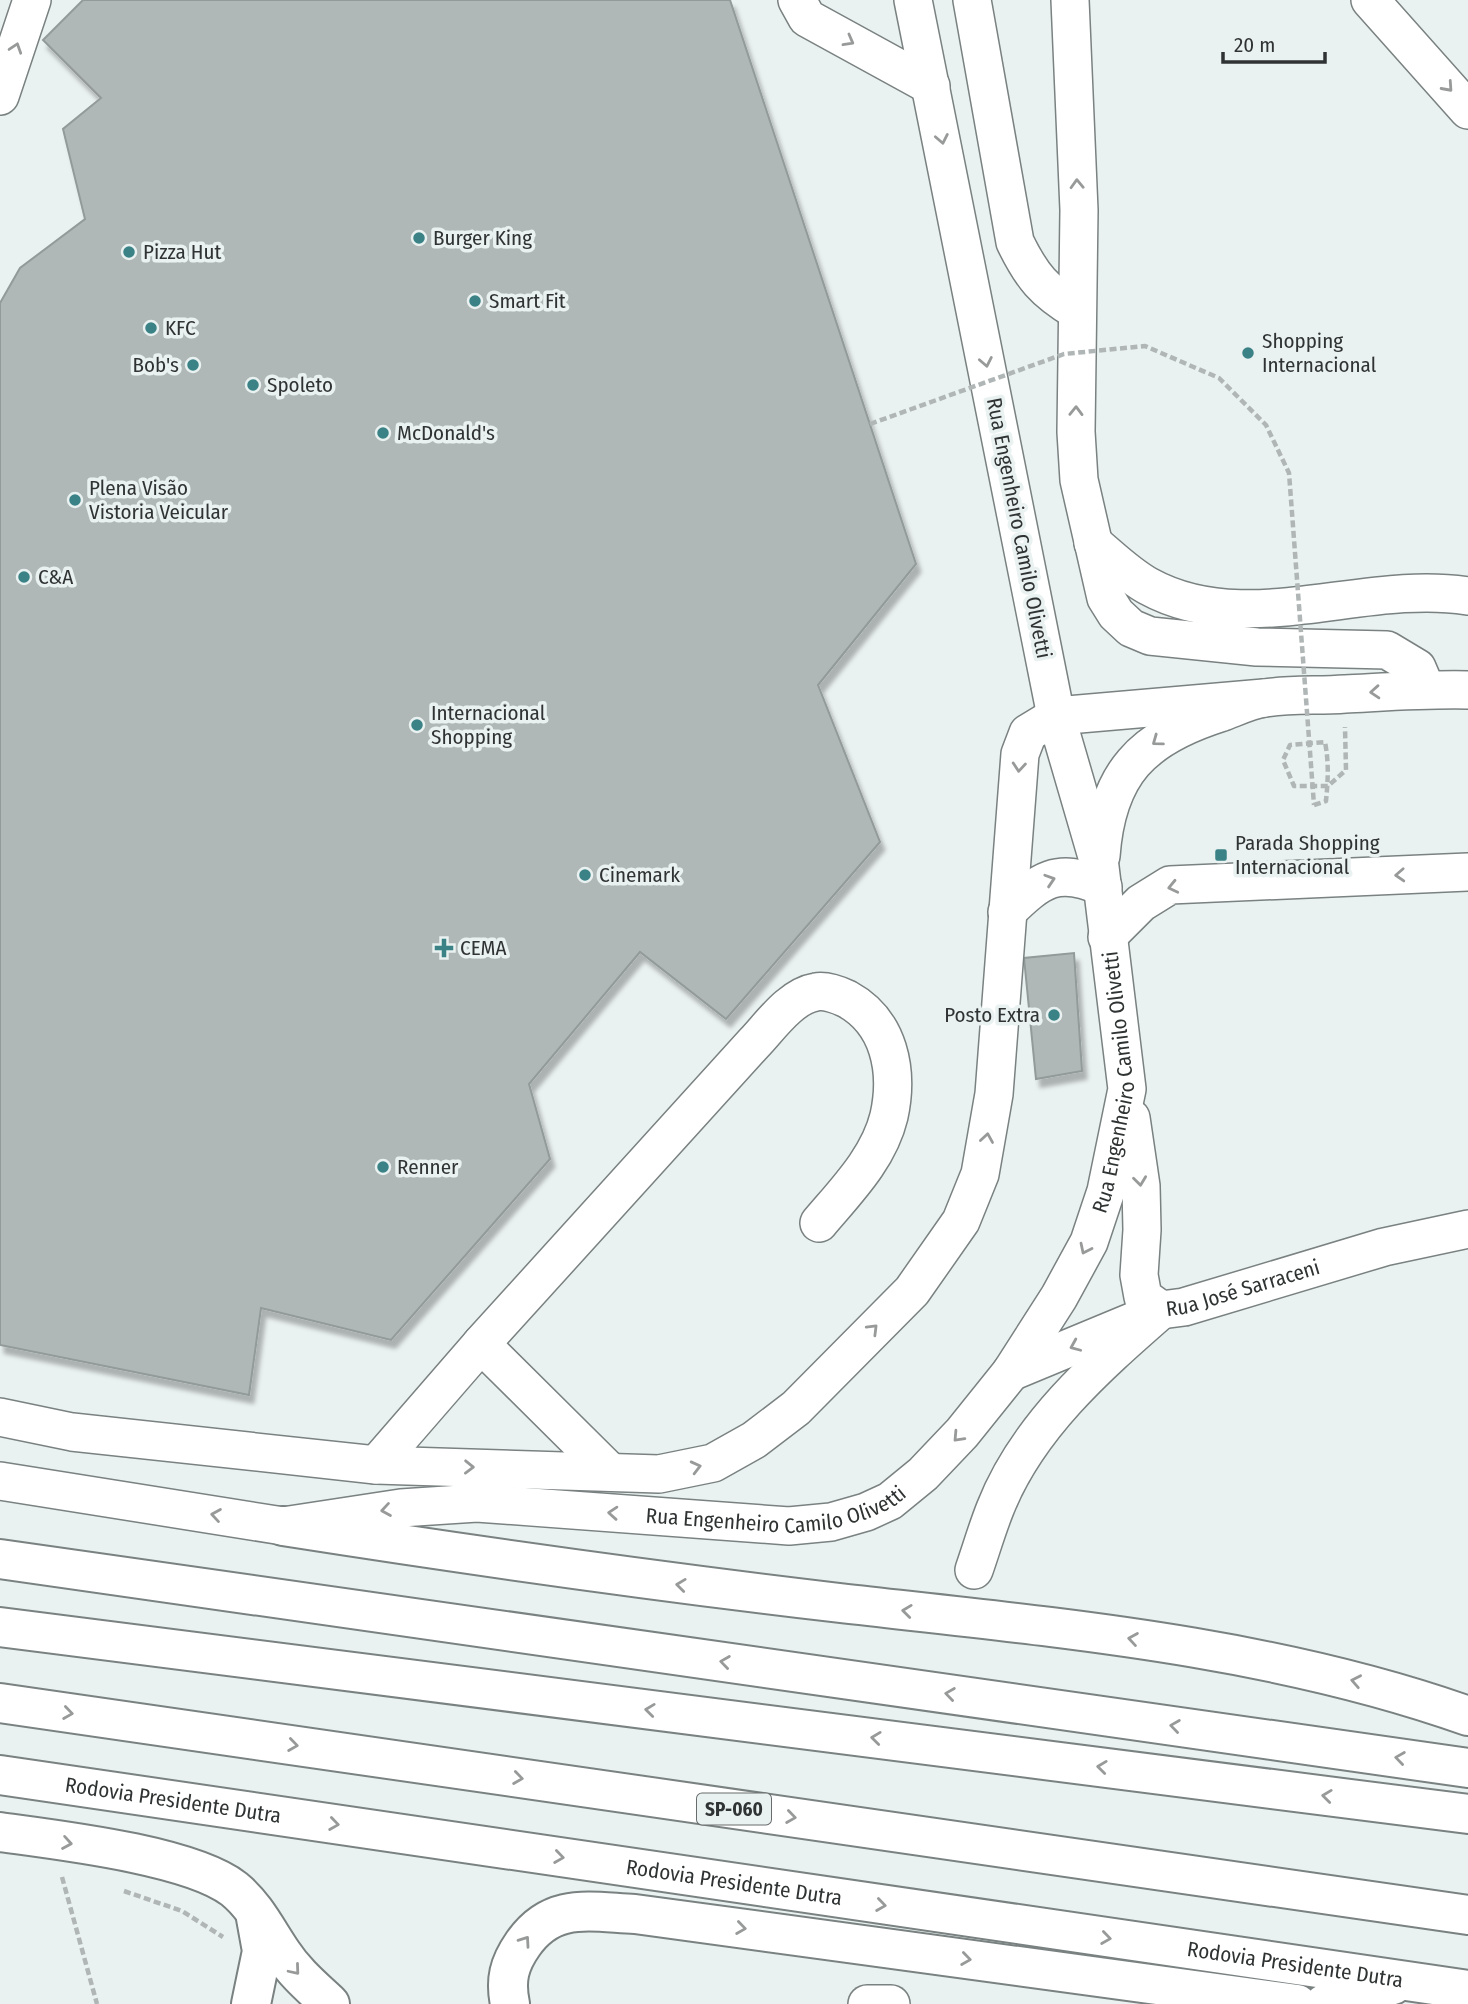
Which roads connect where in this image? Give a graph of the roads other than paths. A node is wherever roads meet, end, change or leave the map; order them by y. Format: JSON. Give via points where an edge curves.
{"nodes":[{"id":1,"x":32,"y":0,"type":"edge"},
{"id":2,"x":797,"y":0,"type":"edge"},
{"id":3,"x":913,"y":0,"type":"edge"},
{"id":4,"x":972,"y":0,"type":"edge"},
{"id":5,"x":1070,"y":0,"type":"edge"},
{"id":6,"x":1370,"y":0,"type":"edge"},
{"id":7,"x":1383,"y":0,"type":"edge"},
{"id":8,"x":1411,"y":46,"type":"junction"},
{"id":9,"x":931,"y":86,"type":"junction"},
{"id":10,"x":0,"y":96,"type":"edge"},
{"id":11,"x":1468,"y":110,"type":"edge"},
{"id":12,"x":1077,"y":311,"type":"junction"},
{"id":13,"x":1093,"y":543,"type":"junction"},
{"id":14,"x":1468,"y":596,"type":"edge"},
{"id":15,"x":1426,"y":689,"type":"junction"},
{"id":16,"x":1468,"y":690,"type":"edge"},
{"id":17,"x":1264,"y":698,"type":"junction"},
{"id":18,"x":1056,"y":716,"type":"junction"},
{"id":19,"x":1468,"y":872,"type":"edge"},
{"id":20,"x":1102,"y":877,"type":"junction"},
{"id":21,"x":1007,"y":912,"type":"junction"},
{"id":22,"x":1107,"y":937,"type":"junction"},
{"id":23,"x":1127,"y":1089,"type":"junction"},
{"id":24,"x":819,"y":1223,"type":"dead end"},
{"id":25,"x":1468,"y":1229,"type":"edge"},
{"id":26,"x":1161,"y":1310,"type":"junction"},
{"id":27,"x":481,"y":1344,"type":"junction"},
{"id":28,"x":1011,"y":1372,"type":"junction"},
{"id":29,"x":0,"y":1417,"type":"edge"},
{"id":30,"x":376,"y":1465,"type":"junction"},
{"id":31,"x":609,"y":1471,"type":"junction"},
{"id":32,"x":0,"y":1481,"type":"edge"},
{"id":33,"x":283,"y":1526,"type":"junction"},
{"id":34,"x":0,"y":1559,"type":"edge"},
{"id":35,"x":974,"y":1570,"type":"dead end"},
{"id":36,"x":0,"y":1627,"type":"edge"},
{"id":37,"x":0,"y":1703,"type":"edge"},
{"id":38,"x":1468,"y":1716,"type":"edge"},
{"id":39,"x":1468,"y":1768,"type":"edge"},
{"id":40,"x":0,"y":1776,"type":"edge"},
{"id":41,"x":1468,"y":1814,"type":"edge"},
{"id":42,"x":0,"y":1832,"type":"edge"},
{"id":43,"x":254,"y":1909,"type":"junction"},
{"id":44,"x":1468,"y":1915,"type":"edge"},
{"id":45,"x":1407,"y":1982,"type":"junction"},
{"id":46,"x":1460,"y":1989,"type":"edge"},
{"id":47,"x":251,"y":2004,"type":"edge"},
{"id":48,"x":330,"y":2004,"type":"edge"},
{"id":49,"x":510,"y":2004,"type":"edge"},
{"id":50,"x":867,"y":2004,"type":"edge"},
{"id":51,"x":891,"y":2004,"type":"edge"},
{"id":52,"x":1297,"y":2004,"type":"edge"},
{"id":53,"x":1324,"y":2004,"type":"edge"}],
"edges":[{"from":10,"to":1,"type":"street","one_way":true},
{"from":2,"to":9,"type":"street","one_way":true,"via":[[807,18]]},
{"from":3,"to":9,"type":"street","name":"Rua Engenheiro Camilo Olivetti"},
{"from":4,"to":12,"type":"street","via":[[1015,242],[1029,271],[1049,294]]},
{"from":12,"to":5,"type":"street","one_way":true,"via":[[1079,210]]},
{"from":6,"to":8,"type":"street"},
{"from":7,"to":8,"type":"street"},
{"from":8,"to":11,"type":"street","one_way":true},
{"from":9,"to":18,"type":"street","name":"Rua Engenheiro Camilo Olivetti","one_way":true},
{"from":13,"to":12,"type":"street","one_way":true,"via":[[1079,480]]},
{"from":13,"to":14,"type":"street","via":[[1148,586],[1184,601],[1223,607],[1436,591]]},
{"from":13,"to":15,"type":"street","via":[[1100,583],[1115,614],[1131,628],[1150,636],[1256,647],[1378,648],[1418,668]]},
{"from":15,"to":16,"type":"street"},
{"from":15,"to":17,"type":"street","one_way":true},
{"from":17,"to":18,"type":"street"},
{"from":17,"to":20,"type":"street","one_way":true,"via":[[1190,722],[1145,749],[1114,792],[1104,823]]},
{"from":18,"to":20,"type":"street","name":"Rua Engenheiro Camilo Olivetti"},
{"from":18,"to":21,"type":"street","one_way":true,"via":[[1028,733],[1020,754]]},
{"from":19,"to":22,"type":"street","one_way":true,"via":[[1170,885],[1141,902]]},
{"from":21,"to":20,"type":"street","one_way":true,"via":[[1032,887],[1052,877]]},
{"from":20,"to":22,"type":"street","name":"Rua Engenheiro Camilo Olivetti"},
{"from":31,"to":21,"type":"street","one_way":true,"via":[[659,1474],[713,1463],[754,1440],[796,1408],[912,1291],[961,1222],[980,1174],[994,1094]]},
{"from":22,"to":23,"type":"street","name":"Rua Engenheiro Camilo Olivetti"},
{"from":23,"to":26,"type":"street","name":"Rua José Sarraceni","one_way":true,"via":[[1140,1186],[1139,1284],[1143,1297]]},
{"from":23,"to":28,"type":"street","name":"Rua Engenheiro Camilo Olivetti","one_way":true,"via":[[1109,1178],[1089,1242]]},
{"from":24,"to":27,"type":"street","via":[[877,1147],[894,1080],[876,1022],[862,1007],[840,995],[817,991],[797,999],[755,1042]]},
{"from":25,"to":26,"type":"street","name":"Rua José Sarraceni","via":[[1384,1247]]},
{"from":26,"to":28,"type":"street","one_way":true},
{"from":26,"to":35,"type":"street","via":[[1094,1369],[1039,1434],[995,1507]]},
{"from":27,"to":30,"type":"street"},
{"from":27,"to":31,"type":"street"},
{"from":28,"to":33,"type":"street","name":"Rua Engenheiro Camilo Olivetti","one_way":true,"via":[[923,1474],[890,1500],[831,1522],[789,1526],[477,1503],[401,1508]]},
{"from":29,"to":30,"type":"street","via":[[72,1432]]},
{"from":30,"to":31,"type":"street","one_way":true},
{"from":33,"to":32,"type":"street","name":"Rua Engenheiro Camilo Olivetti","one_way":true},
{"from":38,"to":33,"type":"highway","one_way":true,"via":[[1380,1686],[1190,1648],[1066,1629],[652,1581]]},
{"from":39,"to":34,"type":"highway","one_way":true},
{"from":41,"to":36,"type":"highway","one_way":true},
{"from":37,"to":44,"type":"highway","number":"SP-060","one_way":true},
{"from":40,"to":45,"type":"highway","name":"Rodovia Presidente Dutra","one_way":true},
{"from":42,"to":43,"type":"highway","one_way":true,"via":[[203,1871]]},
{"from":43,"to":47,"type":"highway","via":[[262,1951]]},
{"from":43,"to":48,"type":"highway","one_way":true,"via":[[284,1956]]},
{"from":45,"to":46,"type":"highway","name":"Rodovia Presidente Dutra"},
{"from":45,"to":53,"type":"highway"},
{"from":49,"to":52,"type":"highway","one_way":true,"via":[[506,1975],[534,1928],[549,1917],[578,1911],[635,1914]]},
{"from":50,"to":51,"type":"street"}]}
